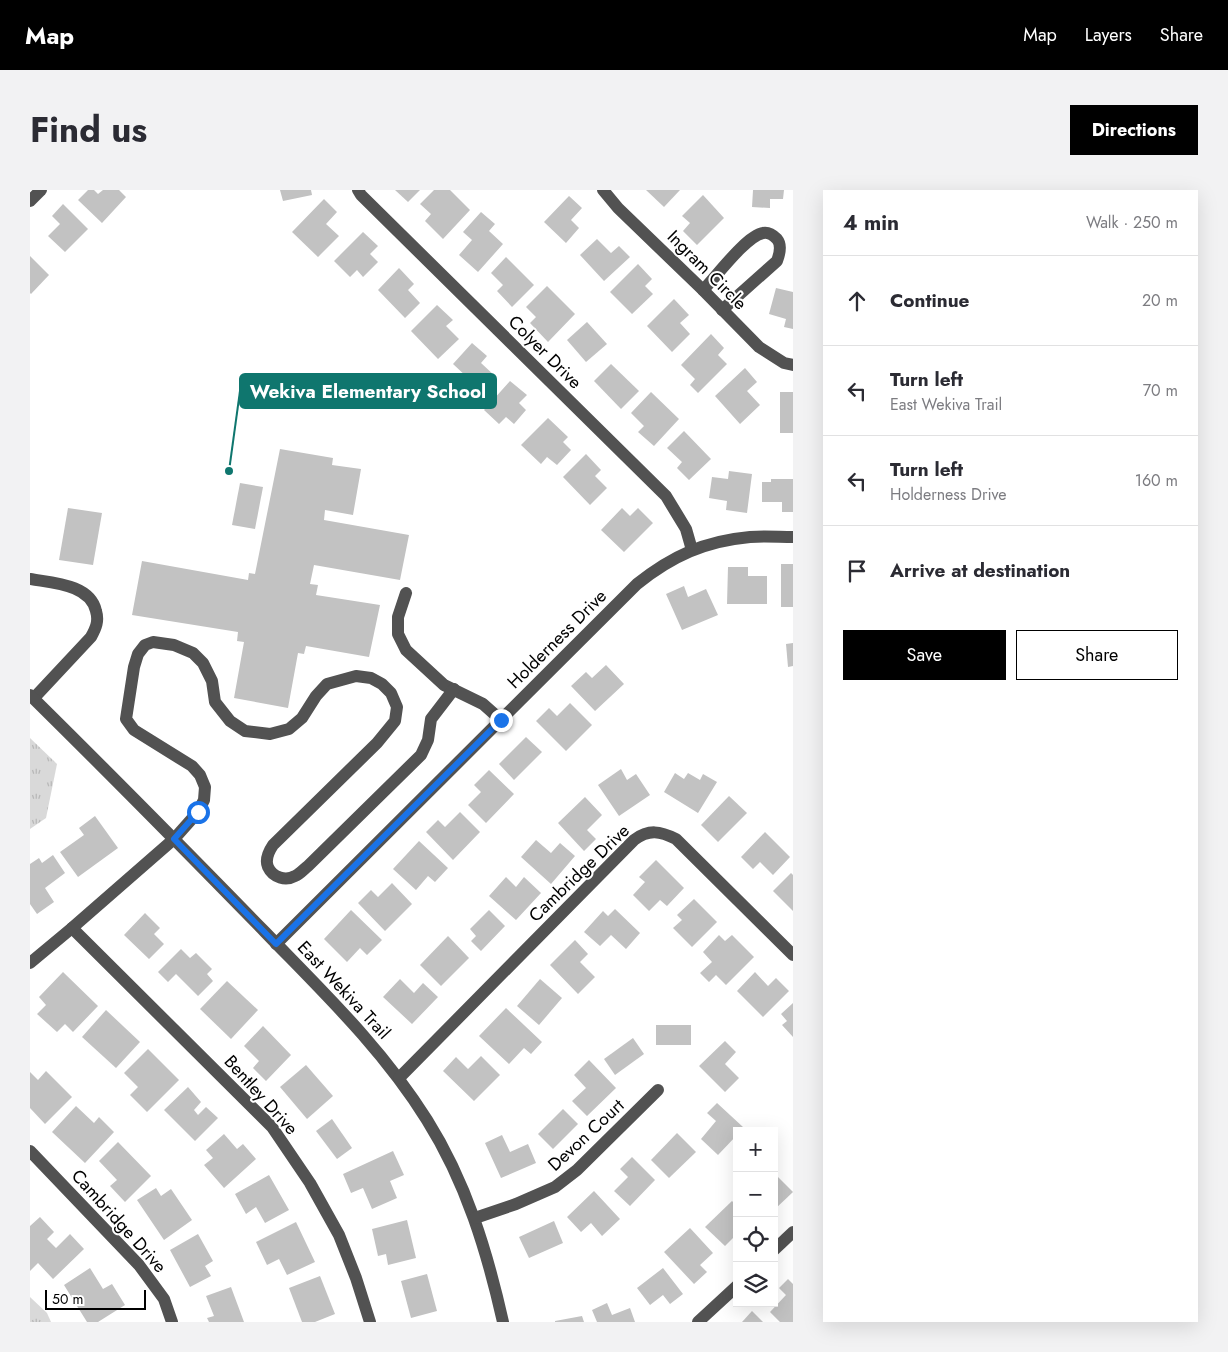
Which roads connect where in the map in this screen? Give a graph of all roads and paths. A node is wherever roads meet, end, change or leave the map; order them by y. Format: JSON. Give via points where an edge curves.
{"nodes":[{"id":1,"x":41,"y":190,"type":"edge"},
{"id":2,"x":358,"y":190,"type":"edge"},
{"id":3,"x":603,"y":190,"type":"edge"},
{"id":4,"x":30,"y":201,"type":"edge"},
{"id":5,"x":704,"y":290,"type":"junction"},
{"id":6,"x":722,"y":310,"type":"junction"},
{"id":7,"x":793,"y":365,"type":"edge"},
{"id":8,"x":793,"y":537,"type":"edge"},
{"id":9,"x":692,"y":550,"type":"junction"},
{"id":10,"x":30,"y":579,"type":"edge"},
{"id":11,"x":406,"y":593,"type":"dead end"},
{"id":12,"x":454,"y":689,"type":"junction"},
{"id":13,"x":32,"y":697,"type":"edge"},
{"id":14,"x":501,"y":720,"type":"junction"},
{"id":15,"x":174,"y":839,"type":"junction"},
{"id":16,"x":72,"y":928,"type":"junction"},
{"id":17,"x":276,"y":944,"type":"junction"},
{"id":18,"x":793,"y":954,"type":"edge"},
{"id":19,"x":30,"y":963,"type":"edge"},
{"id":20,"x":400,"y":1078,"type":"junction"},
{"id":21,"x":658,"y":1090,"type":"dead end"},
{"id":22,"x":30,"y":1151,"type":"edge"},
{"id":23,"x":475,"y":1218,"type":"junction"},
{"id":24,"x":793,"y":1232,"type":"edge"},
{"id":25,"x":778,"y":1246,"type":"edge"},
{"id":26,"x":733,"y":1290,"type":"edge"},
{"id":27,"x":172,"y":1322,"type":"edge"},
{"id":28,"x":370,"y":1322,"type":"edge"},
{"id":29,"x":503,"y":1322,"type":"edge"},
{"id":30,"x":698,"y":1322,"type":"edge"}],
"edges":[{"from":1,"to":4,"type":"street"},
{"from":2,"to":9,"type":"street","name":"Colyer Drive","via":[[666,496],[686,529]]},
{"from":3,"to":5,"type":"street","name":"Ingram Circle"},
{"from":5,"to":6,"type":"street","name":"Ingram Circle"},
{"from":5,"to":6,"type":"street","via":[[750,239],[763,233],[772,234],[778,240],[781,251],[777,261]]},
{"from":6,"to":7,"type":"street","name":"Ingram Circle","via":[[759,347]]},
{"from":8,"to":9,"type":"street","name":"Holderness Drive","via":[[751,537],[716,542]]},
{"from":9,"to":14,"type":"street","name":"Holderness Drive","via":[[659,566],[636,584]]},
{"from":10,"to":13,"type":"street","via":[[86,593],[95,606],[98,622],[91,637]]},
{"from":11,"to":12,"type":"street","via":[[398,618],[398,634],[406,650],[444,685]]},
{"from":12,"to":14,"type":"street","via":[[483,704]]},
{"from":12,"to":15,"type":"street","via":[[432,719],[421,755],[308,866],[286,879],[276,876],[268,867],[272,845],[377,743],[395,720],[397,707],[391,693],[371,678],[356,676],[343,679],[327,684],[302,718],[289,729],[270,734],[246,731],[230,721],[216,702],[212,681],[203,663],[193,653],[174,645],[152,642],[145,645],[134,667],[126,719],[134,730],[192,766],[205,787],[204,800],[198,812]]},
{"from":13,"to":15,"type":"street","name":"East Wekiva Trail"},
{"from":14,"to":17,"type":"street","name":"Holderness Drive"},
{"from":15,"to":16,"type":"street"},
{"from":15,"to":17,"type":"street","name":"East Wekiva Trail"},
{"from":16,"to":19,"type":"street"},
{"from":16,"to":28,"type":"street","name":"Bentley Drive","via":[[272,1127],[339,1234]]},
{"from":17,"to":20,"type":"street","name":"East Wekiva Trail","via":[[344,1012]]},
{"from":18,"to":20,"type":"street","name":"Cambridge Drive","via":[[676,839],[655,832],[643,834]]},
{"from":20,"to":23,"type":"street","name":"East Wekiva Trail","via":[[453,1166]]},
{"from":21,"to":23,"type":"street","name":"Devon Court","via":[[556,1187]]},
{"from":22,"to":27,"type":"street","name":"Cambridge Drive","via":[[139,1265],[164,1299]]},
{"from":23,"to":29,"type":"street","name":"East Wekiva Trail"},
{"from":24,"to":25,"type":"street"},
{"from":26,"to":30,"type":"street"}]}
